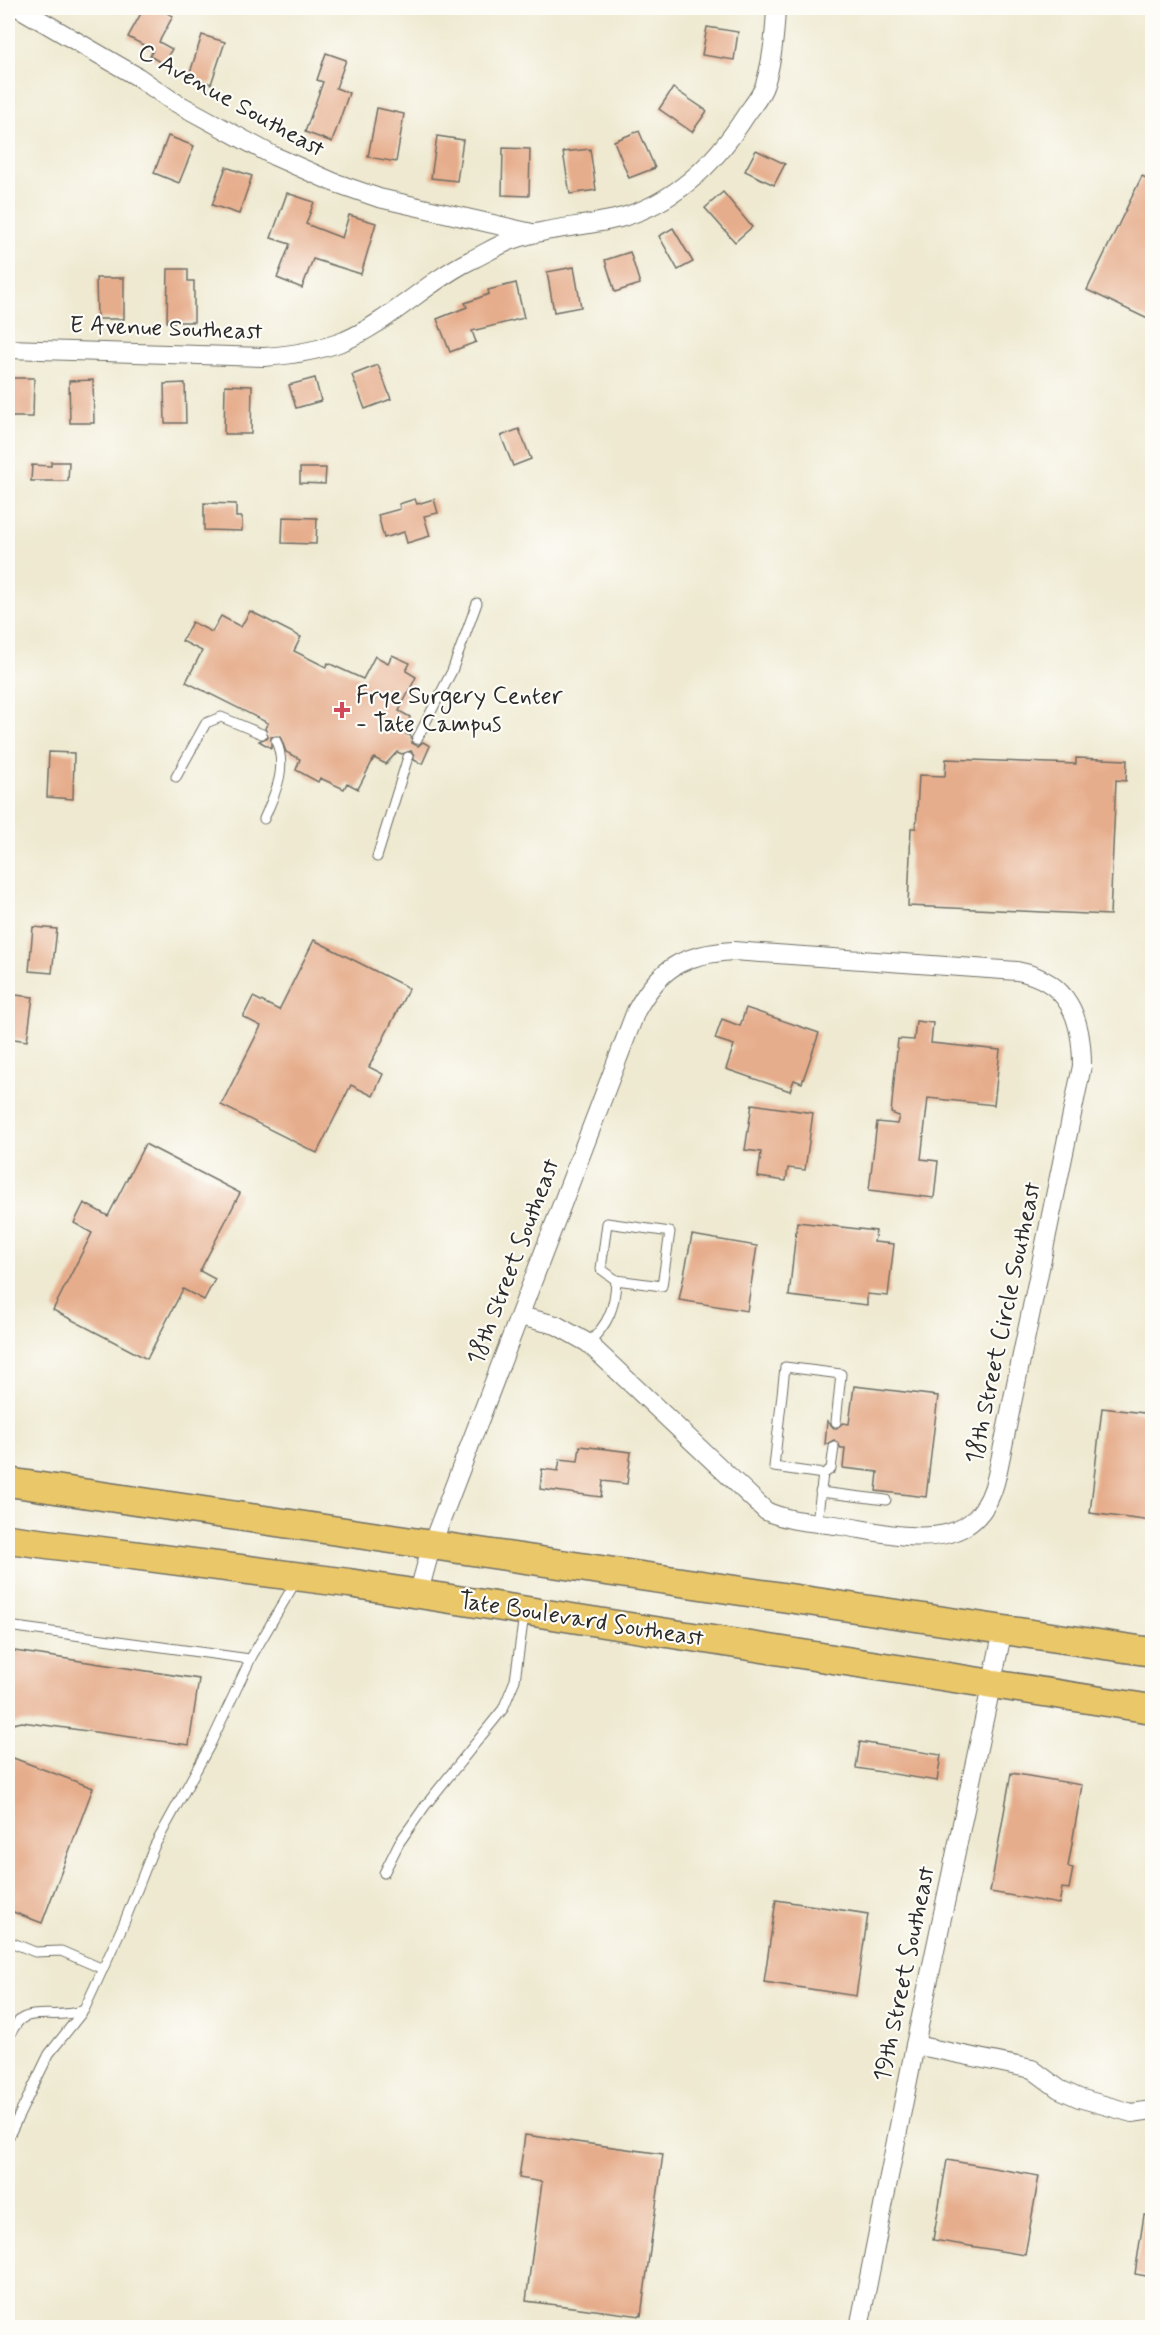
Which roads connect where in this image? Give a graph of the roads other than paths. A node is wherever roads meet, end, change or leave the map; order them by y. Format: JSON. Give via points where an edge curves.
{"nodes":[{"id":1,"x":19,"y":8,"type":"edge"},
{"id":2,"x":776,"y":8,"type":"edge"},
{"id":3,"x":536,"y":234,"type":"junction"},
{"id":4,"x":8,"y":349,"type":"edge"},
{"id":5,"x":477,"y":603,"type":"dead end"},
{"id":6,"x":262,"y":734,"type":"dead end"},
{"id":7,"x":417,"y":739,"type":"dead end"},
{"id":8,"x":276,"y":741,"type":"dead end"},
{"id":9,"x":408,"y":757,"type":"dead end"},
{"id":10,"x":176,"y":777,"type":"dead end"},
{"id":11,"x":264,"y":819,"type":"dead end"},
{"id":12,"x":377,"y":857,"type":"dead end"},
{"id":13,"x":679,"y":962,"type":"joint"},
{"id":14,"x":616,"y":1280,"type":"junction"},
{"id":15,"x":520,"y":1316,"type":"junction"},
{"id":16,"x":588,"y":1343,"type":"junction"},
{"id":17,"x":836,"y":1422,"type":"dead end"},
{"id":18,"x":834,"y":1447,"type":"dead end"},
{"id":19,"x":823,"y":1474,"type":"junction"},
{"id":20,"x":8,"y":1482,"type":"edge"},
{"id":21,"x":820,"y":1492,"type":"junction"},
{"id":22,"x":886,"y":1500,"type":"dead end"},
{"id":23,"x":817,"y":1522,"type":"junction"},
{"id":24,"x":8,"y":1539,"type":"edge"},
{"id":25,"x":432,"y":1544,"type":"junction"},
{"id":26,"x":298,"y":1576,"type":"junction"},
{"id":27,"x":418,"y":1595,"type":"junction"},
{"id":28,"x":524,"y":1611,"type":"junction"},
{"id":29,"x":8,"y":1626,"type":"edge"},
{"id":30,"x":1003,"y":1630,"type":"junction"},
{"id":31,"x":1152,"y":1652,"type":"edge"},
{"id":32,"x":250,"y":1659,"type":"junction"},
{"id":33,"x":992,"y":1684,"type":"junction"},
{"id":34,"x":1152,"y":1709,"type":"edge"},
{"id":35,"x":384,"y":1873,"type":"dead end"},
{"id":36,"x":8,"y":1941,"type":"edge"},
{"id":37,"x":103,"y":1970,"type":"junction"},
{"id":38,"x":84,"y":2010,"type":"junction"},
{"id":39,"x":8,"y":2039,"type":"edge"},
{"id":40,"x":915,"y":2045,"type":"junction"},
{"id":41,"x":1152,"y":2110,"type":"edge"},
{"id":42,"x":8,"y":2138,"type":"edge"},
{"id":43,"x":859,"y":2328,"type":"edge"}],
"edges":[{"from":1,"to":3,"type":"street","name":"C Avenue Southeast","via":[[171,100],[303,169],[379,198]]},
{"from":2,"to":3,"type":"street","name":"E Avenue Southeast","via":[[774,45],[765,87],[729,142],[707,166],[654,204],[624,216]]},
{"from":3,"to":4,"type":"street","name":"E Avenue Southeast","via":[[512,240],[462,264],[370,326],[322,348],[292,355]]},
{"from":5,"to":7,"type":"lane","via":[[452,671]]},
{"from":6,"to":10,"type":"lane","via":[[221,717],[206,723]]},
{"from":8,"to":11,"type":"lane","via":[[281,754],[281,777]]},
{"from":9,"to":12,"type":"lane"},
{"from":13,"to":15,"type":"street","name":"18th Street Southeast","via":[[654,983],[636,1011]]},
{"from":13,"to":23,"type":"street","name":"18th Street Circle Southeast","via":[[708,953],[733,951],[1030,973],[1056,988],[1072,1008],[1078,1024],[1082,1066],[990,1496],[969,1523],[939,1537],[916,1538]]},
{"from":14,"to":14,"type":"lane","via":[[601,1269],[607,1223],[670,1232],[662,1286]]},
{"from":14,"to":16,"type":"lane","via":[[607,1323]]},
{"from":15,"to":16,"type":"street","name":"18th Street Circle Southeast","via":[[556,1325]]},
{"from":15,"to":25,"type":"street","name":"18th Street Southeast"},
{"from":16,"to":23,"type":"street","name":"18th Street Circle Southeast","via":[[756,1504],[776,1516]]},
{"from":17,"to":19,"type":"lane","via":[[841,1374],[785,1367],[774,1467]]},
{"from":18,"to":19,"type":"lane","via":[[831,1468]]},
{"from":19,"to":21,"type":"lane"},
{"from":20,"to":25,"type":"main road"},
{"from":21,"to":22,"type":"lane"},
{"from":21,"to":23,"type":"lane"},
{"from":24,"to":26,"type":"main road","name":"Tate Boulevard Southeast"},
{"from":25,"to":27,"type":"street","name":"18th Street Southeast"},
{"from":25,"to":30,"type":"main road"},
{"from":26,"to":27,"type":"main road","name":"Tate Boulevard Southeast"},
{"from":26,"to":32,"type":"lane"},
{"from":27,"to":28,"type":"main road","name":"Tate Boulevard Southeast"},
{"from":28,"to":33,"type":"main road","name":"Tate Boulevard Southeast"},
{"from":28,"to":35,"type":"lane","via":[[515,1680],[503,1709],[425,1806]]},
{"from":29,"to":32,"type":"lane"},
{"from":30,"to":31,"type":"main road"},
{"from":30,"to":33,"type":"street","name":"19th Street Southeast"},
{"from":32,"to":37,"type":"lane","via":[[210,1745],[154,1847]]},
{"from":33,"to":34,"type":"main road","name":"Tate Boulevard Southeast"},
{"from":33,"to":40,"type":"street","name":"19th Street Southeast"},
{"from":36,"to":37,"type":"lane","via":[[35,1952],[61,1951]]},
{"from":37,"to":38,"type":"lane"},
{"from":38,"to":39,"type":"lane","via":[[68,2016],[25,2017]]},
{"from":38,"to":42,"type":"lane","via":[[49,2054]]},
{"from":40,"to":41,"type":"street","via":[[1032,2069],[1079,2098],[1132,2112]]},
{"from":40,"to":43,"type":"street","name":"19th Street Southeast"}]}
